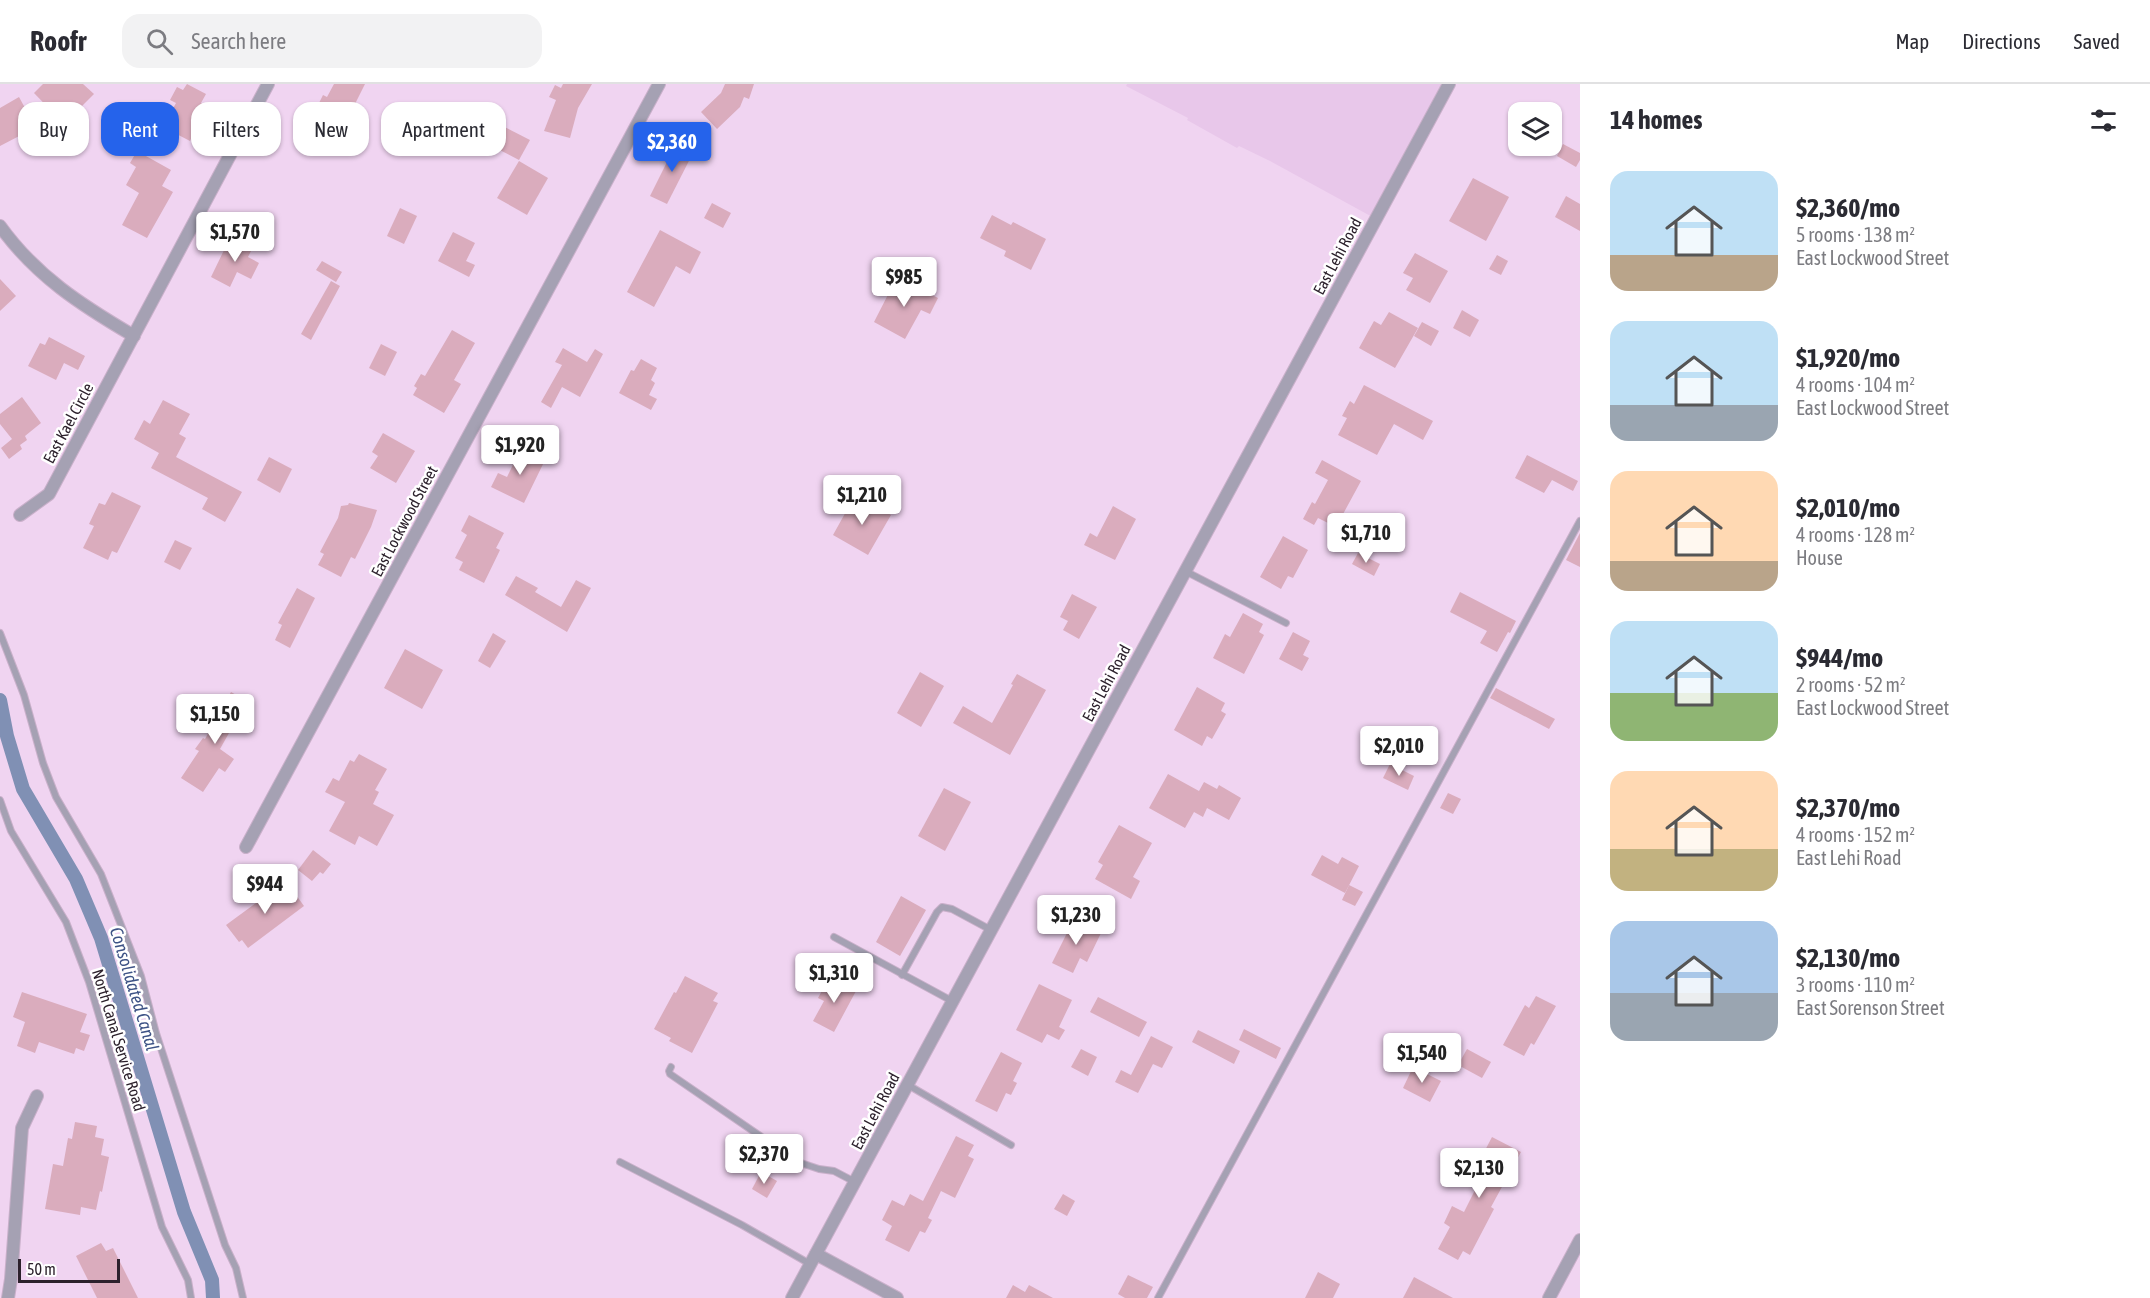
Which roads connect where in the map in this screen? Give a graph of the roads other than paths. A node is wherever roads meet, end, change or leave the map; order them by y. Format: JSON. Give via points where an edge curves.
{"nodes":[{"id":1,"x":268,"y":84,"type":"edge"},
{"id":2,"x":659,"y":84,"type":"edge"},
{"id":3,"x":1449,"y":84,"type":"edge"},
{"id":4,"x":0,"y":226,"type":"edge"},
{"id":5,"x":134,"y":336,"type":"junction"},
{"id":6,"x":20,"y":515,"type":"dead end"},
{"id":7,"x":1580,"y":521,"type":"edge"},
{"id":8,"x":1185,"y":571,"type":"junction"},
{"id":9,"x":1286,"y":623,"type":"dead end"},
{"id":10,"x":0,"y":633,"type":"edge"},
{"id":11,"x":0,"y":800,"type":"edge"},
{"id":12,"x":246,"y":847,"type":"dead end"},
{"id":13,"x":991,"y":930,"type":"junction"},
{"id":14,"x":834,"y":937,"type":"dead end"},
{"id":15,"x":902,"y":975,"type":"junction"},
{"id":16,"x":952,"y":1001,"type":"junction"},
{"id":17,"x":670,"y":1067,"type":"dead end"},
{"id":18,"x":907,"y":1085,"type":"junction"},
{"id":19,"x":37,"y":1096,"type":"dead end"},
{"id":20,"x":1011,"y":1145,"type":"dead end"},
{"id":21,"x":620,"y":1162,"type":"dead end"},
{"id":22,"x":855,"y":1182,"type":"junction"},
{"id":23,"x":1580,"y":1240,"type":"edge"},
{"id":24,"x":813,"y":1259,"type":"junction"},
{"id":25,"x":8,"y":1298,"type":"edge"},
{"id":26,"x":191,"y":1298,"type":"edge"},
{"id":27,"x":243,"y":1298,"type":"edge"},
{"id":28,"x":792,"y":1298,"type":"edge"},
{"id":29,"x":897,"y":1298,"type":"edge"},
{"id":30,"x":1158,"y":1298,"type":"edge"},
{"id":31,"x":1549,"y":1298,"type":"edge"}],
"edges":[{"from":1,"to":5,"type":"street","name":"East Kael Circle"},
{"from":2,"to":12,"type":"street","name":"East Lockwood Street"},
{"from":3,"to":8,"type":"street","name":"East Lehi Road"},
{"from":4,"to":5,"type":"street","via":[[18,250],[58,288]]},
{"from":5,"to":6,"type":"street","name":"East Kael Circle","via":[[49,494]]},
{"from":7,"to":30,"type":"lane"},
{"from":8,"to":9,"type":"lane"},
{"from":8,"to":13,"type":"street","name":"East Lehi Road"},
{"from":10,"to":27,"type":"lane","via":[[56,797],[101,874],[141,976]]},
{"from":11,"to":26,"type":"lane","name":"North Canal Service Road","via":[[12,831],[66,922],[85,972],[162,1227],[188,1280]]},
{"from":13,"to":15,"type":"lane","via":[[952,909],[942,908]]},
{"from":13,"to":16,"type":"street","name":"East Lehi Road"},
{"from":14,"to":15,"type":"lane"},
{"from":15,"to":16,"type":"lane"},
{"from":16,"to":18,"type":"street","name":"East Lehi Road"},
{"from":17,"to":22,"type":"lane","via":[[670,1074],[798,1161],[834,1171]]},
{"from":18,"to":20,"type":"lane"},
{"from":18,"to":22,"type":"street","name":"East Lehi Road"},
{"from":19,"to":25,"type":"street","via":[[22,1128]]},
{"from":21,"to":24,"type":"lane"},
{"from":22,"to":24,"type":"street","name":"East Lehi Road"},
{"from":23,"to":31,"type":"street"},
{"from":24,"to":28,"type":"street","name":"East Lehi Road"},
{"from":24,"to":29,"type":"street"}]}
